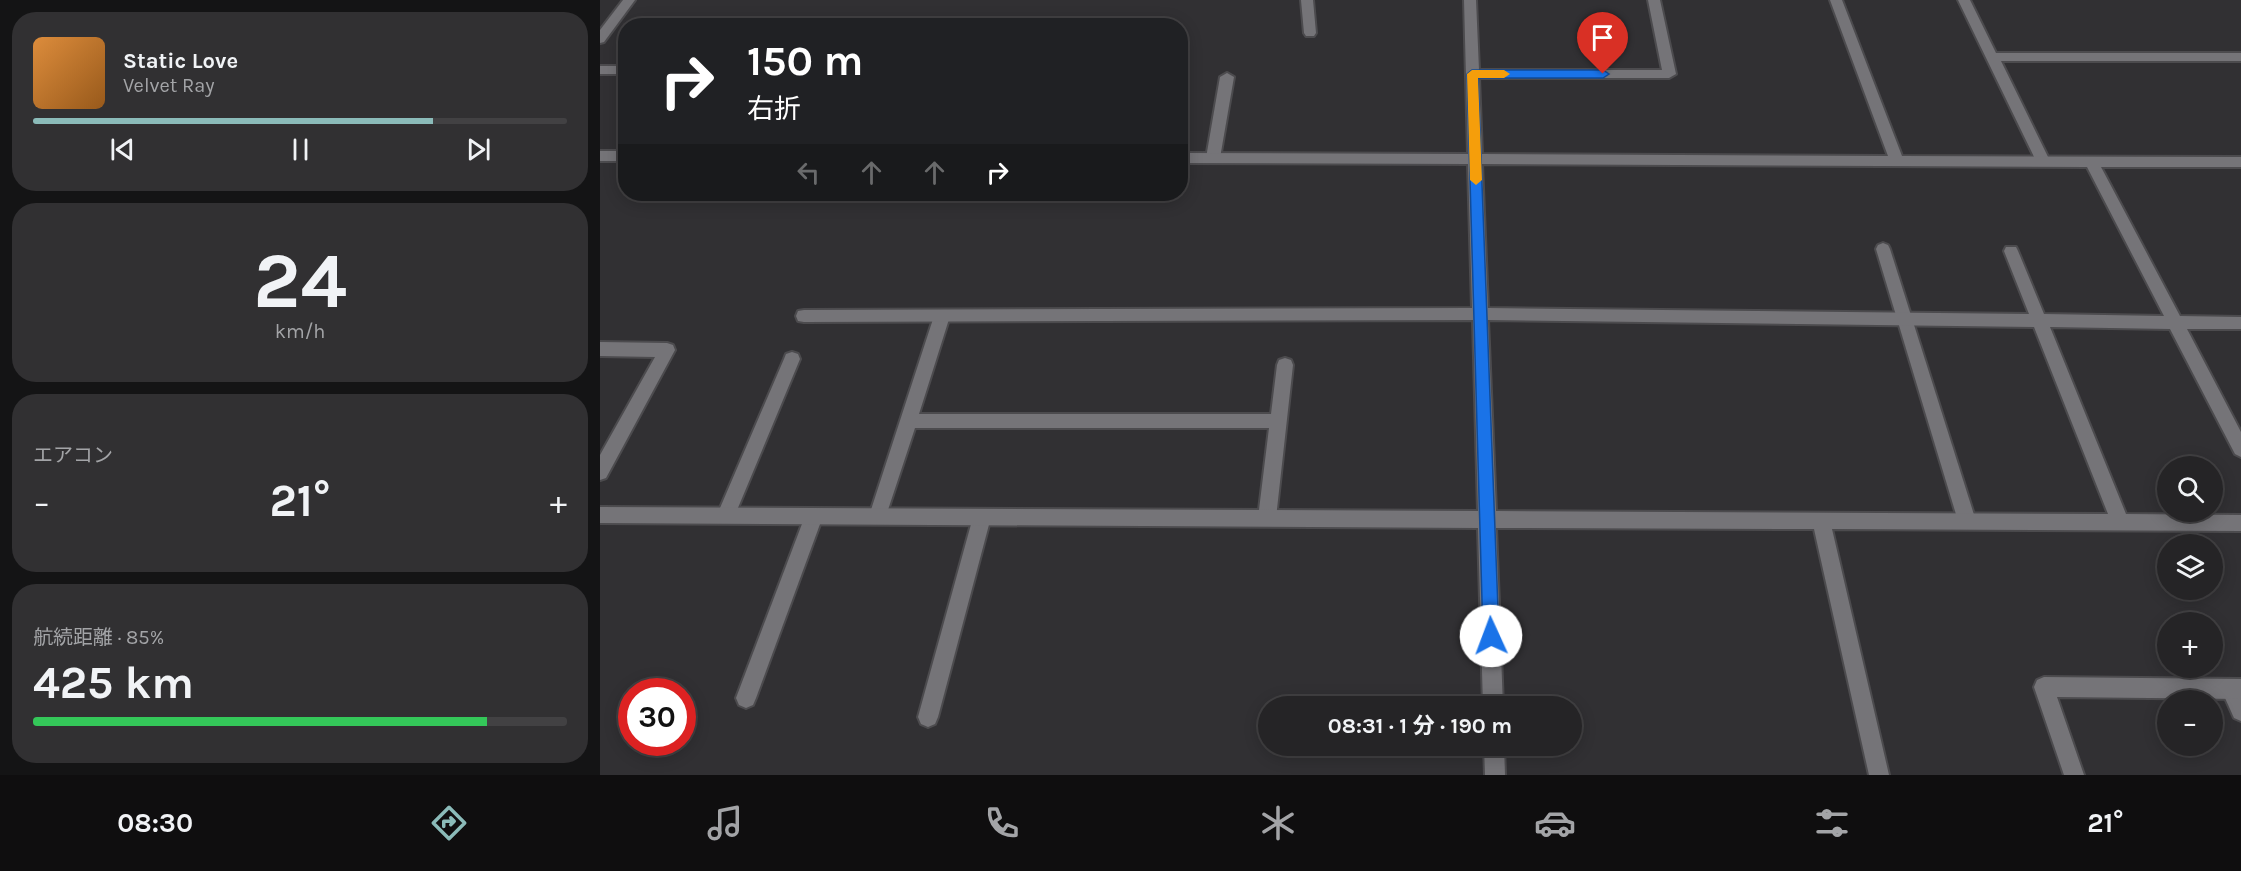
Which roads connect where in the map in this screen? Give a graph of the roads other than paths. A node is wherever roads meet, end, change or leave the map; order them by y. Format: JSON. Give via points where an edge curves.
{"nodes":[{"id":1,"x":629,"y":0,"type":"edge"},
{"id":2,"x":1293,"y":0,"type":"edge"},
{"id":3,"x":1307,"y":0,"type":"edge"},
{"id":4,"x":1470,"y":0,"type":"edge"},
{"id":5,"x":1654,"y":0,"type":"edge"},
{"id":6,"x":1836,"y":0,"type":"edge"},
{"id":7,"x":1964,"y":0,"type":"edge"},
{"id":8,"x":1310,"y":33,"type":"dead end"},
{"id":9,"x":600,"y":39,"type":"edge"},
{"id":10,"x":1991,"y":57,"type":"junction"},
{"id":11,"x":2241,"y":57,"type":"edge"},
{"id":12,"x":600,"y":70,"type":"edge"},
{"id":13,"x":618,"y":70,"type":"edge"},
{"id":14,"x":1472,"y":74,"type":"junction"},
{"id":15,"x":1227,"y":77,"type":"dead end"},
{"id":16,"x":600,"y":156,"type":"edge"},
{"id":17,"x":618,"y":156,"type":"edge"},
{"id":18,"x":1188,"y":158,"type":"edge"},
{"id":19,"x":1214,"y":158,"type":"junction"},
{"id":20,"x":1475,"y":159,"type":"junction"},
{"id":21,"x":1897,"y":160,"type":"junction"},
{"id":22,"x":2043,"y":161,"type":"junction"},
{"id":23,"x":2091,"y":161,"type":"junction"},
{"id":24,"x":2241,"y":162,"type":"edge"},
{"id":25,"x":1883,"y":249,"type":"dead end"},
{"id":26,"x":2011,"y":251,"type":"dead end"},
{"id":27,"x":1480,"y":314,"type":"junction"},
{"id":28,"x":804,"y":316,"type":"dead end"},
{"id":29,"x":942,"y":316,"type":"junction"},
{"id":30,"x":1905,"y":318,"type":"junction"},
{"id":31,"x":2038,"y":320,"type":"junction"},
{"id":32,"x":2175,"y":322,"type":"junction"},
{"id":33,"x":2241,"y":323,"type":"edge"},
{"id":34,"x":600,"y":349,"type":"edge"},
{"id":35,"x":792,"y":359,"type":"dead end"},
{"id":36,"x":1285,"y":365,"type":"dead end"},
{"id":37,"x":909,"y":420,"type":"junction"},
{"id":38,"x":1278,"y":420,"type":"junction"},
{"id":39,"x":2241,"y":449,"type":"edge"},
{"id":40,"x":600,"y":472,"type":"edge"},
{"id":41,"x":600,"y":515,"type":"edge"},
{"id":42,"x":726,"y":515,"type":"junction"},
{"id":43,"x":814,"y":516,"type":"junction"},
{"id":44,"x":878,"y":516,"type":"junction"},
{"id":45,"x":982,"y":517,"type":"junction"},
{"id":46,"x":1267,"y":518,"type":"junction"},
{"id":47,"x":1487,"y":519,"type":"junction"},
{"id":48,"x":1821,"y":520,"type":"junction"},
{"id":49,"x":1967,"y":521,"type":"junction"},
{"id":50,"x":2120,"y":522,"type":"junction"},
{"id":51,"x":2241,"y":523,"type":"edge"},
{"id":52,"x":2236,"y":689,"type":"edge"},
{"id":53,"x":1493,"y":696,"type":"edge"},
{"id":54,"x":746,"y":698,"type":"dead end"},
{"id":55,"x":2241,"y":711,"type":"edge"},
{"id":56,"x":928,"y":717,"type":"dead end"},
{"id":57,"x":1494,"y":756,"type":"edge"},
{"id":58,"x":1495,"y":775,"type":"edge"},
{"id":59,"x":1879,"y":775,"type":"edge"},
{"id":60,"x":2074,"y":775,"type":"edge"}],
"edges":[{"from":1,"to":9,"type":"street"},
{"from":2,"to":3,"type":"street"},
{"from":3,"to":8,"type":"street"},
{"from":4,"to":14,"type":"street"},
{"from":5,"to":14,"type":"street","via":[[1669,74]]},
{"from":6,"to":21,"type":"street"},
{"from":7,"to":10,"type":"street"},
{"from":10,"to":11,"type":"street"},
{"from":10,"to":22,"type":"street"},
{"from":12,"to":13,"type":"street"},
{"from":14,"to":20,"type":"street"},
{"from":15,"to":19,"type":"street"},
{"from":16,"to":17,"type":"street"},
{"from":18,"to":19,"type":"street"},
{"from":19,"to":20,"type":"street"},
{"from":20,"to":21,"type":"street"},
{"from":20,"to":27,"type":"street"},
{"from":21,"to":22,"type":"street"},
{"from":22,"to":23,"type":"street"},
{"from":23,"to":24,"type":"street"},
{"from":23,"to":32,"type":"street"},
{"from":25,"to":30,"type":"street"},
{"from":26,"to":31,"type":"street"},
{"from":27,"to":29,"type":"street"},
{"from":27,"to":30,"type":"street"},
{"from":27,"to":47,"type":"street"},
{"from":28,"to":29,"type":"street"},
{"from":29,"to":37,"type":"street"},
{"from":30,"to":31,"type":"street"},
{"from":30,"to":49,"type":"street"},
{"from":31,"to":32,"type":"street"},
{"from":31,"to":50,"type":"street"},
{"from":32,"to":33,"type":"street"},
{"from":32,"to":39,"type":"street"},
{"from":34,"to":40,"type":"street","via":[[667,350]]},
{"from":35,"to":42,"type":"street"},
{"from":36,"to":38,"type":"street"},
{"from":37,"to":38,"type":"street"},
{"from":37,"to":44,"type":"street"},
{"from":38,"to":46,"type":"street"},
{"from":41,"to":42,"type":"street"},
{"from":42,"to":43,"type":"street"},
{"from":43,"to":44,"type":"street"},
{"from":43,"to":54,"type":"street"},
{"from":44,"to":45,"type":"street"},
{"from":45,"to":46,"type":"street"},
{"from":45,"to":56,"type":"street"},
{"from":46,"to":47,"type":"street"},
{"from":47,"to":48,"type":"street"},
{"from":47,"to":53,"type":"street"},
{"from":48,"to":49,"type":"street"},
{"from":48,"to":59,"type":"street"},
{"from":49,"to":50,"type":"street"},
{"from":50,"to":51,"type":"street"},
{"from":52,"to":55,"type":"street"},
{"from":52,"to":60,"type":"street","via":[[2044,687]]},
{"from":57,"to":58,"type":"street"}]}
